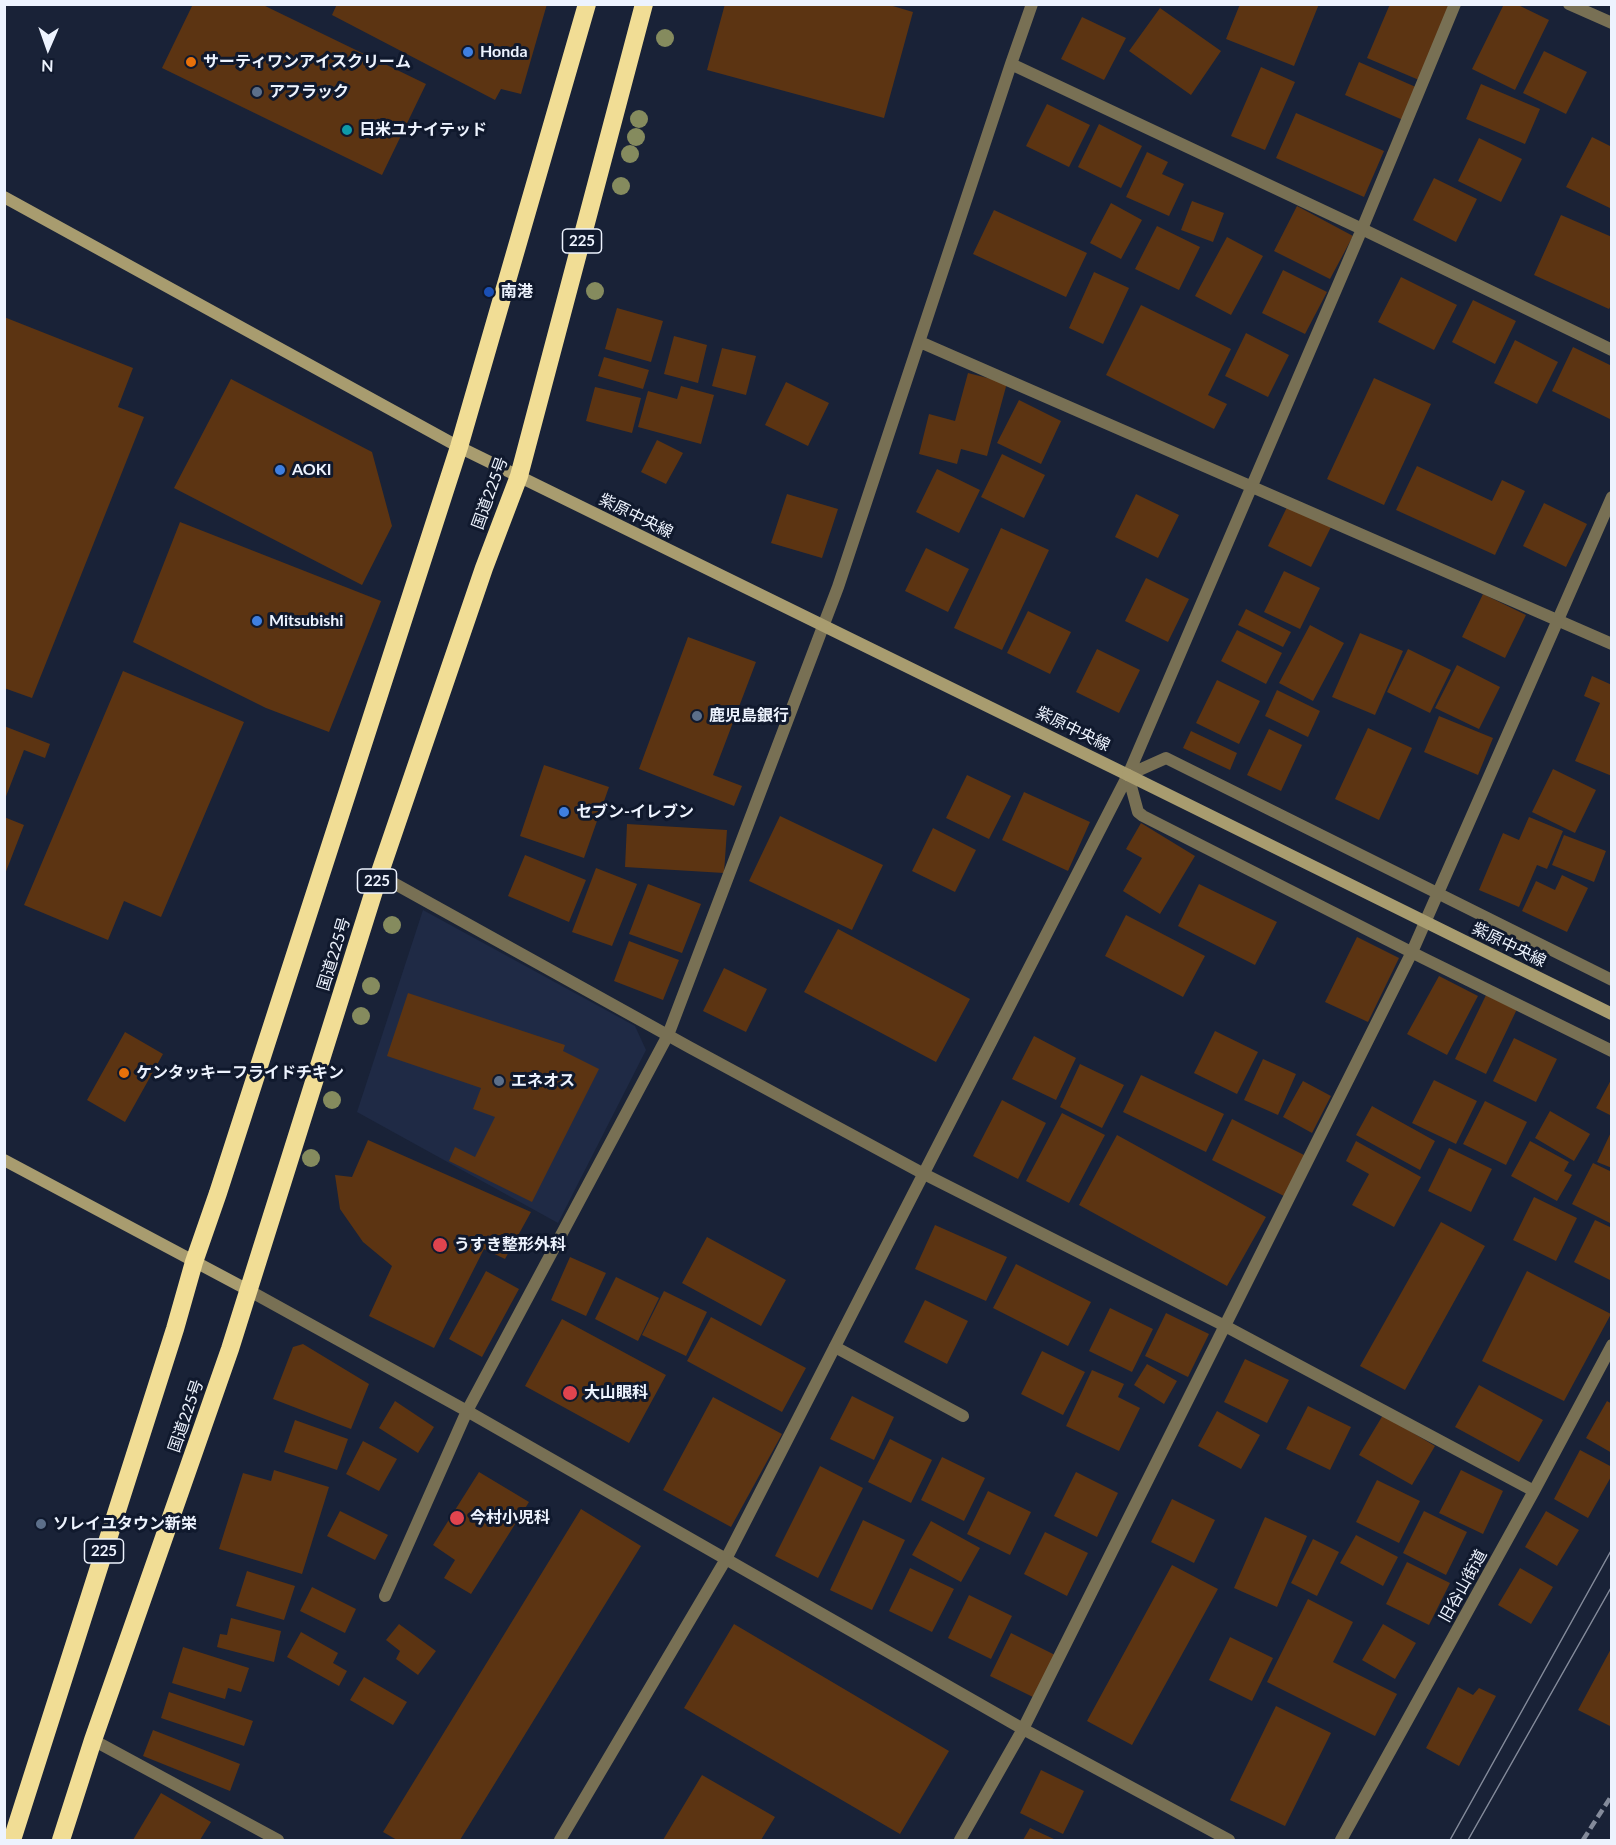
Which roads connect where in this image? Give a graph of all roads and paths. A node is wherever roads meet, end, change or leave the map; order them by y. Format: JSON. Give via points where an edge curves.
{"nodes":[{"id":1,"x":587,"y":4,"type":"edge"},
{"id":2,"x":644,"y":4,"type":"edge"},
{"id":3,"x":1032,"y":4,"type":"edge"},
{"id":4,"x":1455,"y":4,"type":"edge"},
{"id":5,"x":1569,"y":4,"type":"edge"},
{"id":6,"x":1611,"y":23,"type":"edge"},
{"id":7,"x":1011,"y":64,"type":"junction"},
{"id":8,"x":4,"y":197,"type":"edge"},
{"id":9,"x":1362,"y":229,"type":"junction"},
{"id":10,"x":921,"y":342,"type":"junction"},
{"id":11,"x":1611,"y":350,"type":"edge"},
{"id":12,"x":459,"y":447,"type":"junction"},
{"id":13,"x":519,"y":477,"type":"junction"},
{"id":14,"x":1252,"y":486,"type":"junction"},
{"id":15,"x":1611,"y":497,"type":"edge"},
{"id":16,"x":1558,"y":621,"type":"junction"},
{"id":17,"x":824,"y":627,"type":"junction"},
{"id":18,"x":1611,"y":644,"type":"edge"},
{"id":19,"x":1128,"y":775,"type":"junction"},
{"id":20,"x":379,"y":875,"type":"junction"},
{"id":21,"x":1438,"y":894,"type":"junction"},
{"id":22,"x":1412,"y":952,"type":"junction"},
{"id":23,"x":1611,"y":980,"type":"edge"},
{"id":24,"x":1611,"y":1014,"type":"edge"},
{"id":25,"x":668,"y":1035,"type":"junction"},
{"id":26,"x":1611,"y":1051,"type":"edge"},
{"id":27,"x":4,"y":1160,"type":"edge"},
{"id":28,"x":924,"y":1174,"type":"junction"},
{"id":29,"x":194,"y":1262,"type":"junction"},
{"id":30,"x":248,"y":1290,"type":"junction"},
{"id":31,"x":1225,"y":1326,"type":"junction"},
{"id":32,"x":1611,"y":1345,"type":"edge"},
{"id":33,"x":835,"y":1347,"type":"junction"},
{"id":34,"x":467,"y":1410,"type":"junction"},
{"id":35,"x":963,"y":1416,"type":"dead end"},
{"id":36,"x":1534,"y":1491,"type":"junction"},
{"id":37,"x":726,"y":1559,"type":"junction"},
{"id":38,"x":385,"y":1596,"type":"dead end"},
{"id":39,"x":1023,"y":1729,"type":"junction"},
{"id":40,"x":93,"y":1740,"type":"junction"},
{"id":41,"x":12,"y":1840,"type":"edge"},
{"id":42,"x":62,"y":1840,"type":"edge"},
{"id":43,"x":278,"y":1840,"type":"edge"},
{"id":44,"x":560,"y":1840,"type":"edge"},
{"id":45,"x":960,"y":1840,"type":"edge"},
{"id":46,"x":1229,"y":1840,"type":"edge"},
{"id":47,"x":1341,"y":1840,"type":"edge"}],
"edges":[{"from":1,"to":12,"type":"highway","number":"225"},
{"from":2,"to":13,"type":"highway","name":"国道225号","number":"225"},
{"from":3,"to":7,"type":"street"},
{"from":4,"to":9,"type":"street"},
{"from":5,"to":6,"type":"street"},
{"from":7,"to":9,"type":"street"},
{"from":7,"to":10,"type":"street"},
{"from":8,"to":12,"type":"street","name":"紫原中央線"},
{"from":9,"to":11,"type":"street"},
{"from":9,"to":14,"type":"street"},
{"from":10,"to":14,"type":"street"},
{"from":10,"to":17,"type":"street"},
{"from":12,"to":13,"type":"street","name":"紫原中央線"},
{"from":12,"to":29,"type":"highway","number":"225"},
{"from":13,"to":17,"type":"street","name":"紫原中央線"},
{"from":13,"to":20,"type":"highway","name":"国道225号","number":"225"},
{"from":14,"to":16,"type":"street"},
{"from":14,"to":19,"type":"street"},
{"from":15,"to":16,"type":"street"},
{"from":16,"to":18,"type":"street"},
{"from":16,"to":21,"type":"street"},
{"from":17,"to":19,"type":"street","name":"紫原中央線"},
{"from":17,"to":25,"type":"street"},
{"from":19,"to":21,"type":"street","via":[[1166,758]]},
{"from":19,"to":22,"type":"street","via":[[1138,812],[1143,816]]},
{"from":19,"to":24,"type":"street","name":"紫原中央線","bridge":true},
{"from":19,"to":28,"type":"street"},
{"from":20,"to":25,"type":"street"},
{"from":20,"to":30,"type":"highway","name":"国道225号","number":"225"},
{"from":21,"to":22,"type":"street"},
{"from":21,"to":23,"type":"street"},
{"from":22,"to":26,"type":"street"},
{"from":22,"to":31,"type":"street"},
{"from":25,"to":28,"type":"street"},
{"from":25,"to":34,"type":"street"},
{"from":27,"to":29,"type":"street"},
{"from":28,"to":31,"type":"street"},
{"from":28,"to":33,"type":"street"},
{"from":29,"to":30,"type":"street"},
{"from":29,"to":41,"type":"highway","number":"225"},
{"from":30,"to":34,"type":"street"},
{"from":30,"to":40,"type":"highway","name":"国道225号","number":"225"},
{"from":31,"to":36,"type":"street"},
{"from":31,"to":39,"type":"street"},
{"from":32,"to":36,"type":"street","name":"旧谷山街道"},
{"from":33,"to":35,"type":"street"},
{"from":33,"to":37,"type":"street"},
{"from":34,"to":37,"type":"street"},
{"from":34,"to":38,"type":"street"},
{"from":36,"to":47,"type":"street","name":"旧谷山街道"},
{"from":37,"to":39,"type":"street"},
{"from":37,"to":44,"type":"street"},
{"from":39,"to":45,"type":"street"},
{"from":39,"to":46,"type":"street"},
{"from":40,"to":42,"type":"highway","name":"国道225号","number":"225"},
{"from":40,"to":43,"type":"street"}]}
